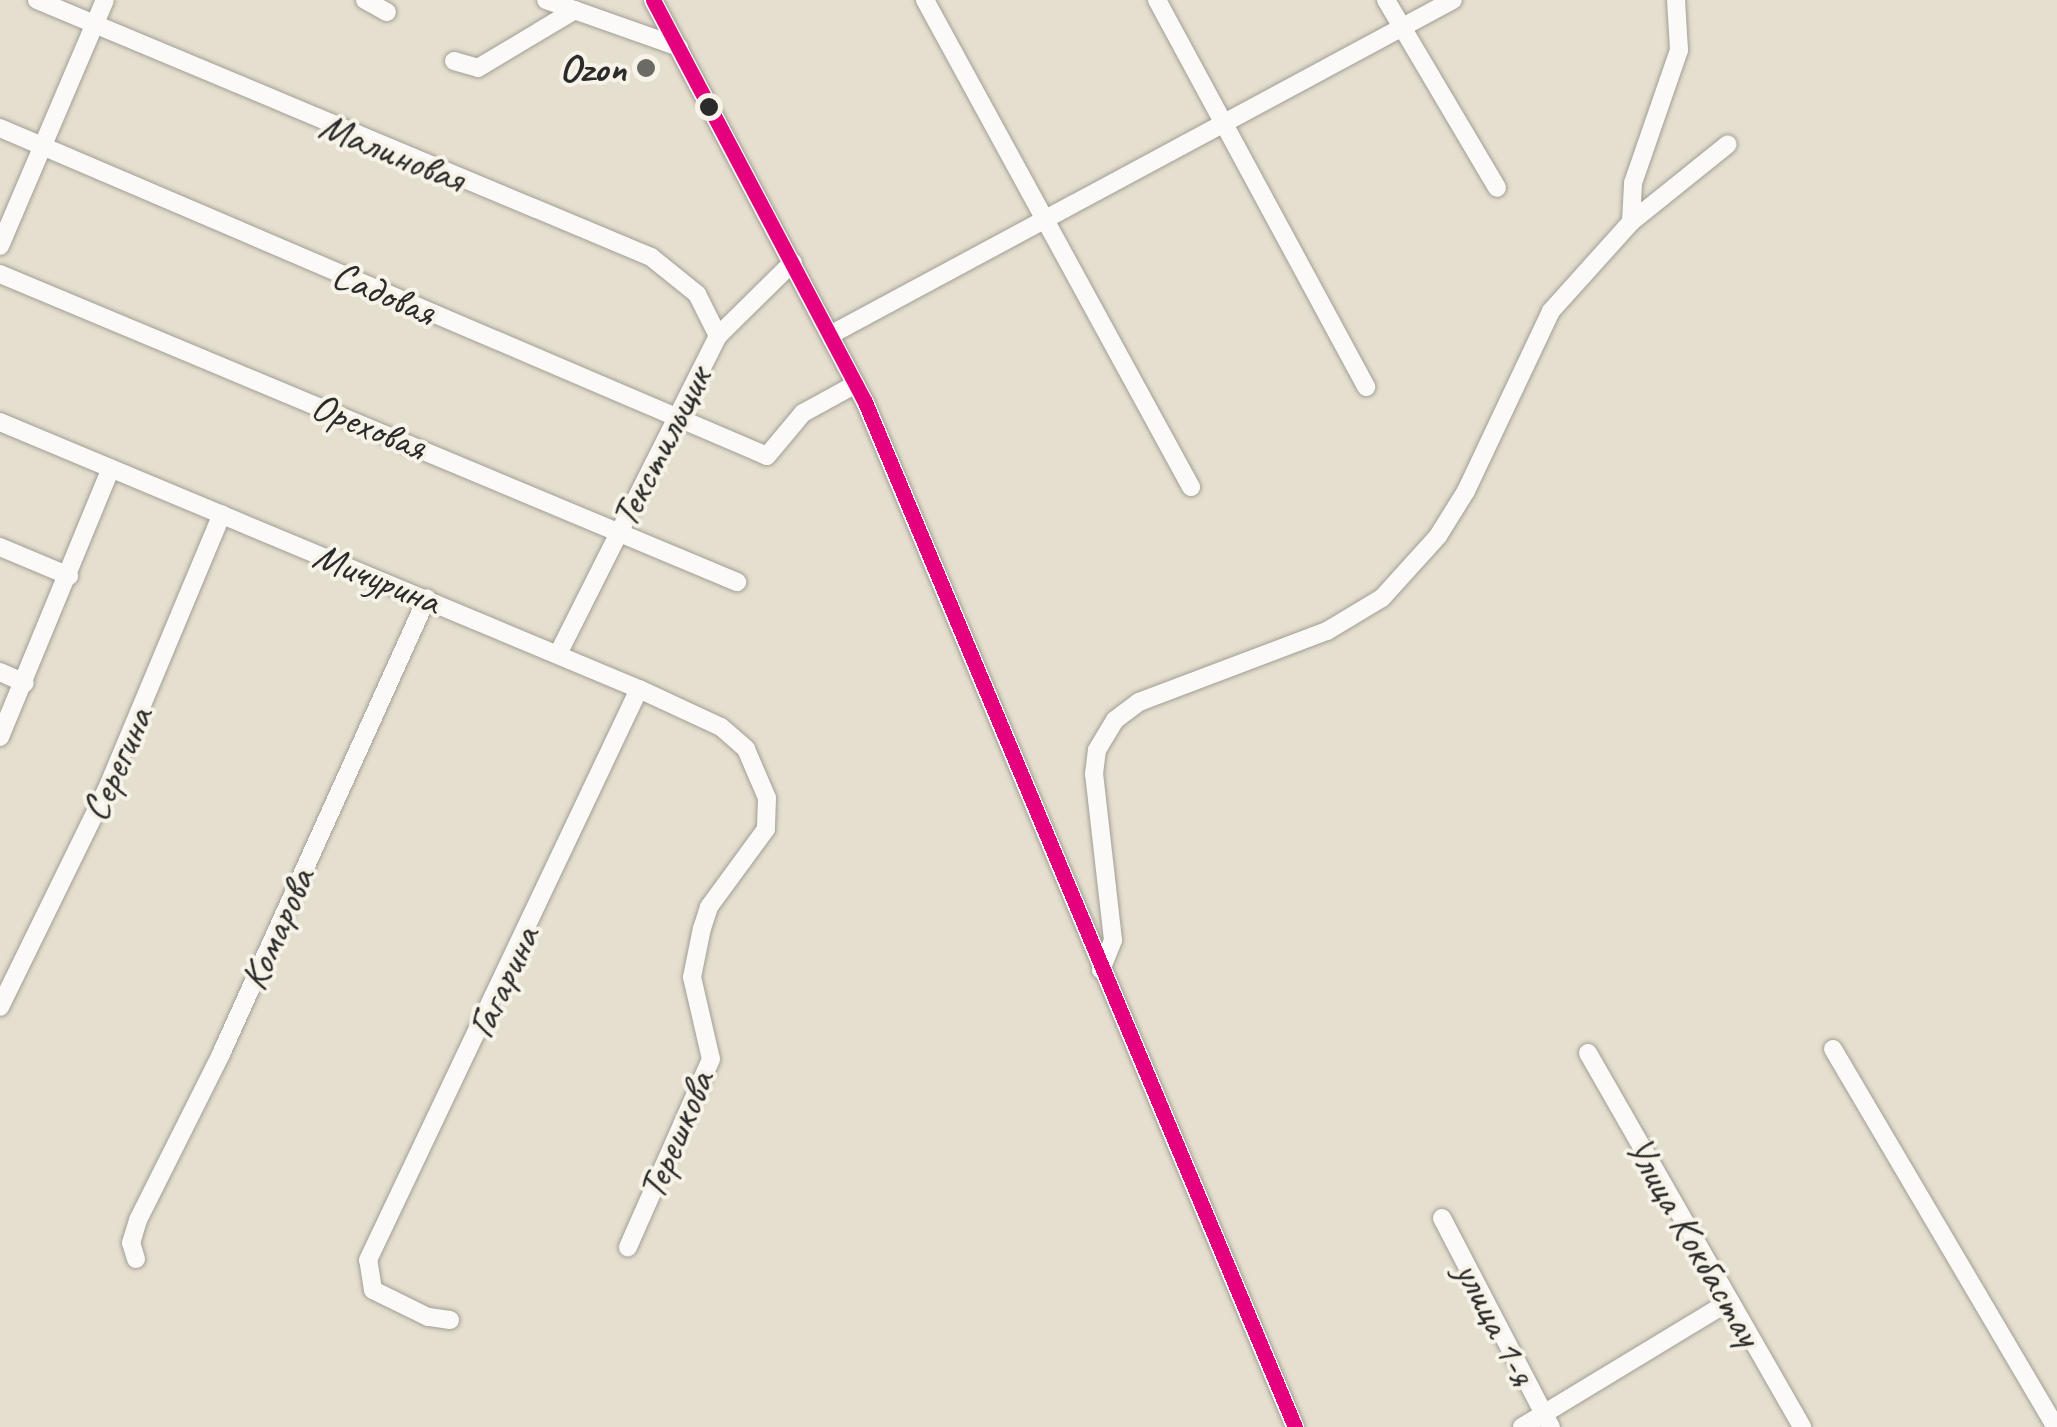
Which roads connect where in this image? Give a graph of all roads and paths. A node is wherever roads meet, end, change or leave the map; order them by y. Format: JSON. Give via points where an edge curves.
{"nodes":[{"id":1,"x":37,"y":0,"type":"edge"},
{"id":2,"x":106,"y":0,"type":"edge"},
{"id":3,"x":366,"y":0,"type":"edge"},
{"id":4,"x":546,"y":0,"type":"edge"},
{"id":5,"x":653,"y":0,"type":"edge"},
{"id":6,"x":925,"y":0,"type":"edge"},
{"id":7,"x":1157,"y":0,"type":"edge"},
{"id":8,"x":1386,"y":0,"type":"edge"},
{"id":9,"x":1453,"y":0,"type":"edge"},
{"id":10,"x":1676,"y":0,"type":"edge"},
{"id":11,"x":576,"y":10,"type":"junction"},
{"id":12,"x":387,"y":12,"type":"dead end"},
{"id":13,"x":94,"y":26,"type":"junction"},
{"id":14,"x":1400,"y":26,"type":"junction"},
{"id":15,"x":679,"y":47,"type":"junction"},
{"id":16,"x":454,"y":60,"type":"dead end"},
{"id":17,"x":1226,"y":122,"type":"junction"},
{"id":18,"x":0,"y":128,"type":"edge"},
{"id":19,"x":1728,"y":144,"type":"dead end"},
{"id":20,"x":41,"y":146,"type":"junction"},
{"id":21,"x":1498,"y":188,"type":"dead end"},
{"id":22,"x":1044,"y":220,"type":"junction"},
{"id":23,"x":1631,"y":222,"type":"junction"},
{"id":24,"x":0,"y":246,"type":"edge"},
{"id":25,"x":793,"y":262,"type":"junction"},
{"id":26,"x":0,"y":274,"type":"edge"},
{"id":27,"x":830,"y":335,"type":"junction"},
{"id":28,"x":718,"y":336,"type":"junction"},
{"id":29,"x":856,"y":384,"type":"junction"},
{"id":30,"x":1366,"y":387,"type":"dead end"},
{"id":31,"x":677,"y":414,"type":"junction"},
{"id":32,"x":0,"y":422,"type":"edge"},
{"id":33,"x":110,"y":470,"type":"junction"},
{"id":34,"x":1191,"y":487,"type":"dead end"},
{"id":35,"x":222,"y":514,"type":"junction"},
{"id":36,"x":618,"y":530,"type":"junction"},
{"id":37,"x":0,"y":547,"type":"edge"},
{"id":38,"x":69,"y":576,"type":"junction"},
{"id":39,"x":737,"y":582,"type":"dead end"},
{"id":40,"x":426,"y":598,"type":"junction"},
{"id":41,"x":558,"y":654,"type":"junction"},
{"id":42,"x":0,"y":672,"type":"edge"},
{"id":43,"x":25,"y":683,"type":"junction"},
{"id":44,"x":638,"y":689,"type":"junction"},
{"id":45,"x":0,"y":737,"type":"edge"},
{"id":46,"x":746,"y":749,"type":"joint"},
{"id":47,"x":1101,"y":970,"type":"junction"},
{"id":48,"x":0,"y":1008,"type":"edge"},
{"id":49,"x":1833,"y":1049,"type":"dead end"},
{"id":50,"x":1588,"y":1053,"type":"dead end"},
{"id":51,"x":1442,"y":1218,"type":"dead end"},
{"id":52,"x":628,"y":1247,"type":"dead end"},
{"id":53,"x":136,"y":1259,"type":"dead end"},
{"id":54,"x":1727,"y":1303,"type":"junction"},
{"id":55,"x":450,"y":1320,"type":"dead end"},
{"id":56,"x":1547,"y":1420,"type":"edge"},
{"id":57,"x":1295,"y":1427,"type":"edge"},
{"id":58,"x":1522,"y":1427,"type":"edge"},
{"id":59,"x":1802,"y":1427,"type":"edge"},
{"id":60,"x":2056,"y":1427,"type":"edge"}],
"edges":[{"from":1,"to":13,"type":"street","name":"Малиновая"},
{"from":2,"to":13,"type":"street"},
{"from":3,"to":12,"type":"street"},
{"from":4,"to":11,"type":"street"},
{"from":5,"to":15,"type":"street"},
{"from":6,"to":22,"type":"street"},
{"from":7,"to":17,"type":"street"},
{"from":8,"to":14,"type":"street"},
{"from":9,"to":14,"type":"street"},
{"from":10,"to":23,"type":"street","via":[[1675,67],[1634,183]]},
{"from":11,"to":15,"type":"street"},
{"from":11,"to":16,"type":"street","via":[[478,68]]},
{"from":13,"to":20,"type":"street"},
{"from":13,"to":28,"type":"street","name":"Малиновая","via":[[651,257],[698,294]]},
{"from":14,"to":17,"type":"street"},
{"from":14,"to":21,"type":"street"},
{"from":15,"to":25,"type":"street"},
{"from":17,"to":22,"type":"street"},
{"from":17,"to":30,"type":"street"},
{"from":18,"to":20,"type":"street","name":"Садовая"},
{"from":19,"to":23,"type":"street"},
{"from":20,"to":24,"type":"street"},
{"from":20,"to":31,"type":"street","name":"Садовая"},
{"from":22,"to":27,"type":"street"},
{"from":22,"to":34,"type":"street"},
{"from":23,"to":47,"type":"street","via":[[1551,310],[1466,491],[1438,536],[1382,598],[1327,631],[1139,702],[1115,720],[1096,750],[1094,774],[1113,940]]},
{"from":25,"to":27,"type":"street"},
{"from":25,"to":28,"type":"street","name":"Текстильщик"},
{"from":26,"to":36,"type":"street","name":"Ореховая"},
{"from":27,"to":29,"type":"street"},
{"from":28,"to":31,"type":"street","name":"Текстильщик"},
{"from":29,"to":31,"type":"street","name":"Садовая","via":[[803,413],[768,456]]},
{"from":29,"to":47,"type":"street"},
{"from":31,"to":36,"type":"street","name":"Текстильщик"},
{"from":32,"to":33,"type":"street","name":"Мичурина"},
{"from":33,"to":35,"type":"street","name":"Мичурина"},
{"from":33,"to":38,"type":"street"},
{"from":35,"to":40,"type":"street","name":"Мичурина"},
{"from":35,"to":48,"type":"street","name":"Серегина","via":[[106,791]]},
{"from":36,"to":39,"type":"street","name":"Ореховая"},
{"from":36,"to":41,"type":"street","name":"Текстильщик"},
{"from":37,"to":38,"type":"street"},
{"from":38,"to":43,"type":"street"},
{"from":40,"to":41,"type":"street","name":"Мичурина"},
{"from":40,"to":53,"type":"street","name":"Комарова","via":[[221,1054],[138,1220],[131,1244]]},
{"from":41,"to":44,"type":"street","name":"Мичурина"},
{"from":42,"to":43,"type":"street"},
{"from":43,"to":45,"type":"street"},
{"from":44,"to":46,"type":"street","name":"Мичурина","via":[[721,727]]},
{"from":44,"to":55,"type":"street","name":"Гагарина","via":[[587,808],[372,1246],[366,1274],[373,1290]]},
{"from":46,"to":52,"type":"street","name":"Терешкова","via":[[764,785],[766,829],[702,928],[692,977],[710,1059]]},
{"from":47,"to":57,"type":"street"},
{"from":49,"to":60,"type":"street"},
{"from":50,"to":54,"type":"street","name":"Улица Кокбастау"},
{"from":51,"to":56,"type":"street","name":"улица 1-я"},
{"from":54,"to":56,"type":"street"},
{"from":54,"to":59,"type":"street","name":"Улица Кокбастау"},
{"from":56,"to":58,"type":"street"}]}
